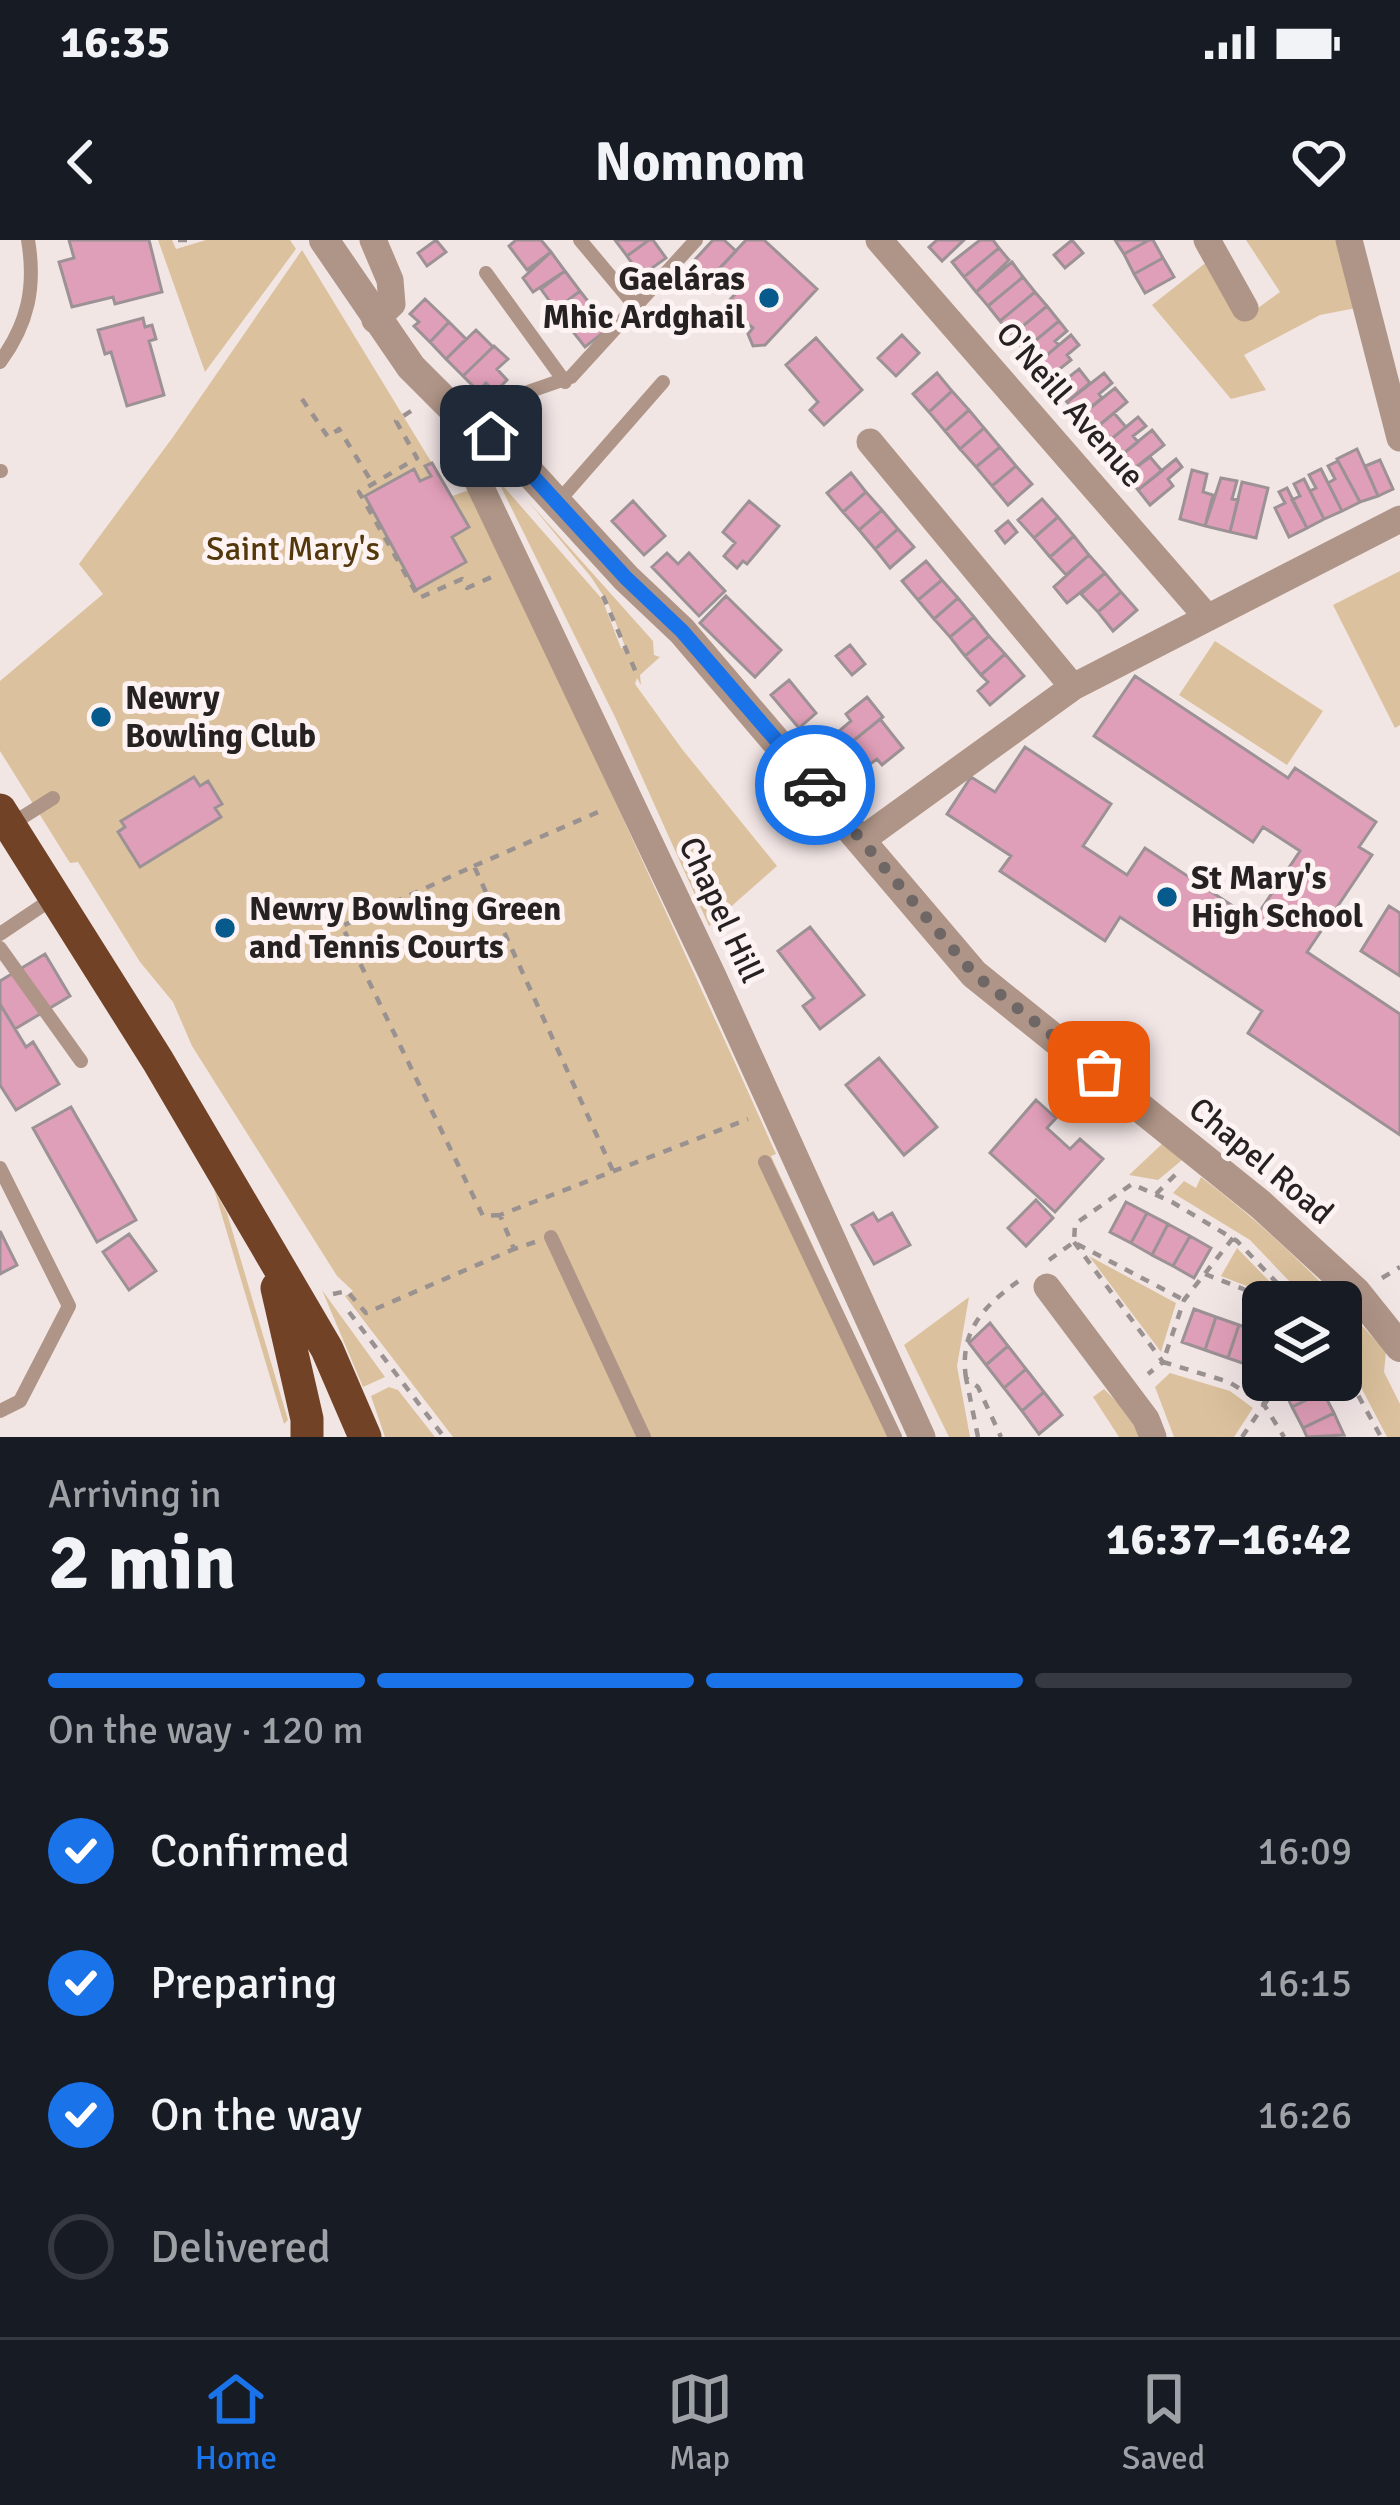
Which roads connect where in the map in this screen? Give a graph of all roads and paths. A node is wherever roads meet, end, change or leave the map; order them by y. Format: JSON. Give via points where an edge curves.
{"nodes":[{"id":1,"x":28,"y":240,"type":"edge"},
{"id":2,"x":178,"y":240,"type":"edge"},
{"id":3,"x":188,"y":240,"type":"edge"},
{"id":4,"x":325,"y":240,"type":"edge"},
{"id":5,"x":373,"y":240,"type":"edge"},
{"id":6,"x":580,"y":240,"type":"edge"},
{"id":7,"x":696,"y":240,"type":"edge"},
{"id":8,"x":879,"y":240,"type":"edge"},
{"id":9,"x":1207,"y":240,"type":"edge"},
{"id":10,"x":1349,"y":240,"type":"edge"},
{"id":11,"x":486,"y":273,"type":"dead end"},
{"id":12,"x":636,"y":307,"type":"junction"},
{"id":13,"x":1245,"y":308,"type":"dead end"},
{"id":14,"x":375,"y":320,"type":"junction"},
{"id":15,"x":0,"y":362,"type":"edge"},
{"id":16,"x":565,"y":382,"type":"junction"},
{"id":17,"x":663,"y":382,"type":"dead end"},
{"id":18,"x":302,"y":399,"type":"dead end"},
{"id":19,"x":411,"y":411,"type":"dead end"},
{"id":20,"x":460,"y":416,"type":"junction"},
{"id":21,"x":494,"y":418,"type":"dead end"},
{"id":22,"x":1399,"y":426,"type":"edge"},
{"id":23,"x":870,"y":442,"type":"dead end"},
{"id":24,"x":373,"y":484,"type":"junction"},
{"id":25,"x":557,"y":503,"type":"junction"},
{"id":26,"x":1400,"y":519,"type":"edge"},
{"id":27,"x":495,"y":576,"type":"dead end"},
{"id":28,"x":602,"y":595,"type":"dead end"},
{"id":29,"x":1207,"y":617,"type":"junction"},
{"id":30,"x":638,"y":677,"type":"dead end"},
{"id":31,"x":1073,"y":687,"type":"junction"},
{"id":32,"x":53,"y":799,"type":"dead end"},
{"id":33,"x":605,"y":809,"type":"dead end"},
{"id":34,"x":3,"y":814,"type":"edge"},
{"id":35,"x":863,"y":839,"type":"junction"},
{"id":36,"x":475,"y":866,"type":"junction"},
{"id":37,"x":55,"y":897,"type":"junction"},
{"id":38,"x":0,"y":934,"type":"edge"},
{"id":39,"x":0,"y":948,"type":"edge"},
{"id":40,"x":81,"y":1061,"type":"dead end"},
{"id":41,"x":748,"y":1119,"type":"dead end"},
{"id":42,"x":765,"y":1162,"type":"dead end"},
{"id":43,"x":0,"y":1168,"type":"edge"},
{"id":44,"x":614,"y":1171,"type":"junction"},
{"id":45,"x":1179,"y":1171,"type":"dead end"},
{"id":46,"x":1156,"y":1195,"type":"junction"},
{"id":47,"x":500,"y":1215,"type":"junction"},
{"id":48,"x":551,"y":1237,"type":"joint"},
{"id":49,"x":1233,"y":1238,"type":"junction"},
{"id":50,"x":1074,"y":1242,"type":"junction"},
{"id":51,"x":514,"y":1249,"type":"junction"},
{"id":52,"x":270,"y":1257,"type":"junction"},
{"id":53,"x":1204,"y":1274,"type":"junction"},
{"id":54,"x":1037,"y":1277,"type":"junction"},
{"id":55,"x":1275,"y":1281,"type":"edge"},
{"id":56,"x":1242,"y":1289,"type":"edge"},
{"id":57,"x":333,"y":1294,"type":"dead end"},
{"id":58,"x":1184,"y":1300,"type":"junction"},
{"id":59,"x":349,"y":1312,"type":"dead end"},
{"id":60,"x":1400,"y":1346,"type":"edge"},
{"id":61,"x":1163,"y":1362,"type":"junction"},
{"id":62,"x":966,"y":1378,"type":"junction"},
{"id":63,"x":1361,"y":1401,"type":"edge"},
{"id":64,"x":1263,"y":1402,"type":"junction"},
{"id":65,"x":0,"y":1411,"type":"edge"},
{"id":66,"x":307,"y":1437,"type":"edge"},
{"id":67,"x":365,"y":1437,"type":"edge"},
{"id":68,"x":444,"y":1437,"type":"edge"},
{"id":69,"x":644,"y":1437,"type":"edge"},
{"id":70,"x":896,"y":1437,"type":"edge"},
{"id":71,"x":922,"y":1437,"type":"edge"},
{"id":72,"x":977,"y":1437,"type":"edge"},
{"id":73,"x":1001,"y":1437,"type":"edge"},
{"id":74,"x":1153,"y":1437,"type":"edge"},
{"id":75,"x":1242,"y":1437,"type":"edge"},
{"id":76,"x":1284,"y":1437,"type":"edge"},
{"id":77,"x":1381,"y":1437,"type":"edge"}],
"edges":[{"from":1,"to":15,"type":"lane","via":[[22,332]]},
{"from":2,"to":3,"type":"path"},
{"from":4,"to":14,"type":"street","name":"Chapel Road"},
{"from":5,"to":14,"type":"street","via":[[392,291],[392,304]]},
{"from":6,"to":12,"type":"lane"},
{"from":7,"to":12,"type":"lane"},
{"from":8,"to":29,"type":"street","name":"O'Neill Avenue"},
{"from":9,"to":13,"type":"street"},
{"from":10,"to":22,"type":"street"},
{"from":11,"to":16,"type":"lane"},
{"from":12,"to":16,"type":"lane"},
{"from":14,"to":20,"type":"street","name":"Chapel Road"},
{"from":16,"to":21,"type":"lane","via":[[519,395]]},
{"from":17,"to":25,"type":"lane"},
{"from":18,"to":24,"type":"path","via":[[328,437],[339,429]]},
{"from":19,"to":24,"type":"path","via":[[397,421],[417,458]]},
{"from":20,"to":25,"type":"street","name":"Chapel Road"},
{"from":20,"to":71,"type":"street","name":"Chapel Hill","via":[[454,431]]},
{"from":23,"to":31,"type":"street"},
{"from":24,"to":27,"type":"path","via":[[359,492],[418,598],[462,579],[467,588]]},
{"from":25,"to":35,"type":"street","name":"Chapel Road","via":[[682,631]]},
{"from":26,"to":29,"type":"street"},
{"from":28,"to":30,"type":"path"},
{"from":29,"to":31,"type":"street"},
{"from":31,"to":35,"type":"street"},
{"from":32,"to":34,"type":"lane"},
{"from":33,"to":36,"type":"path"},
{"from":34,"to":37,"type":"highway"},
{"from":35,"to":60,"type":"street","name":"Chapel Road","via":[[974,974],[1260,1204],[1356,1292]]},
{"from":36,"to":44,"type":"path"},
{"from":36,"to":47,"type":"path","via":[[342,926],[483,1216]]},
{"from":37,"to":38,"type":"lane"},
{"from":37,"to":52,"type":"highway"},
{"from":39,"to":40,"type":"lane"},
{"from":41,"to":44,"type":"path"},
{"from":42,"to":70,"type":"lane"},
{"from":43,"to":65,"type":"lane","via":[[69,1306],[20,1401]]},
{"from":44,"to":47,"type":"path"},
{"from":45,"to":46,"type":"path"},
{"from":46,"to":49,"type":"path"},
{"from":46,"to":50,"type":"path","via":[[1132,1184],[1075,1224]]},
{"from":47,"to":51,"type":"path"},
{"from":48,"to":51,"type":"path"},
{"from":48,"to":69,"type":"lane"},
{"from":49,"to":53,"type":"path"},
{"from":49,"to":55,"type":"path"},
{"from":50,"to":54,"type":"path"},
{"from":50,"to":58,"type":"path"},
{"from":50,"to":61,"type":"path"},
{"from":51,"to":57,"type":"path","via":[[365,1313],[347,1291]]},
{"from":52,"to":66,"type":"highway"},
{"from":52,"to":67,"type":"highway","via":[[327,1349]]},
{"from":53,"to":56,"type":"path"},
{"from":53,"to":58,"type":"path"},
{"from":54,"to":62,"type":"path","via":[[1002,1292],[968,1333]]},
{"from":54,"to":74,"type":"street"},
{"from":58,"to":61,"type":"path"},
{"from":59,"to":68,"type":"path"},
{"from":61,"to":64,"type":"path"},
{"from":62,"to":72,"type":"path"},
{"from":62,"to":73,"type":"path"},
{"from":63,"to":77,"type":"path"},
{"from":64,"to":75,"type":"path"},
{"from":64,"to":76,"type":"path"}]}
